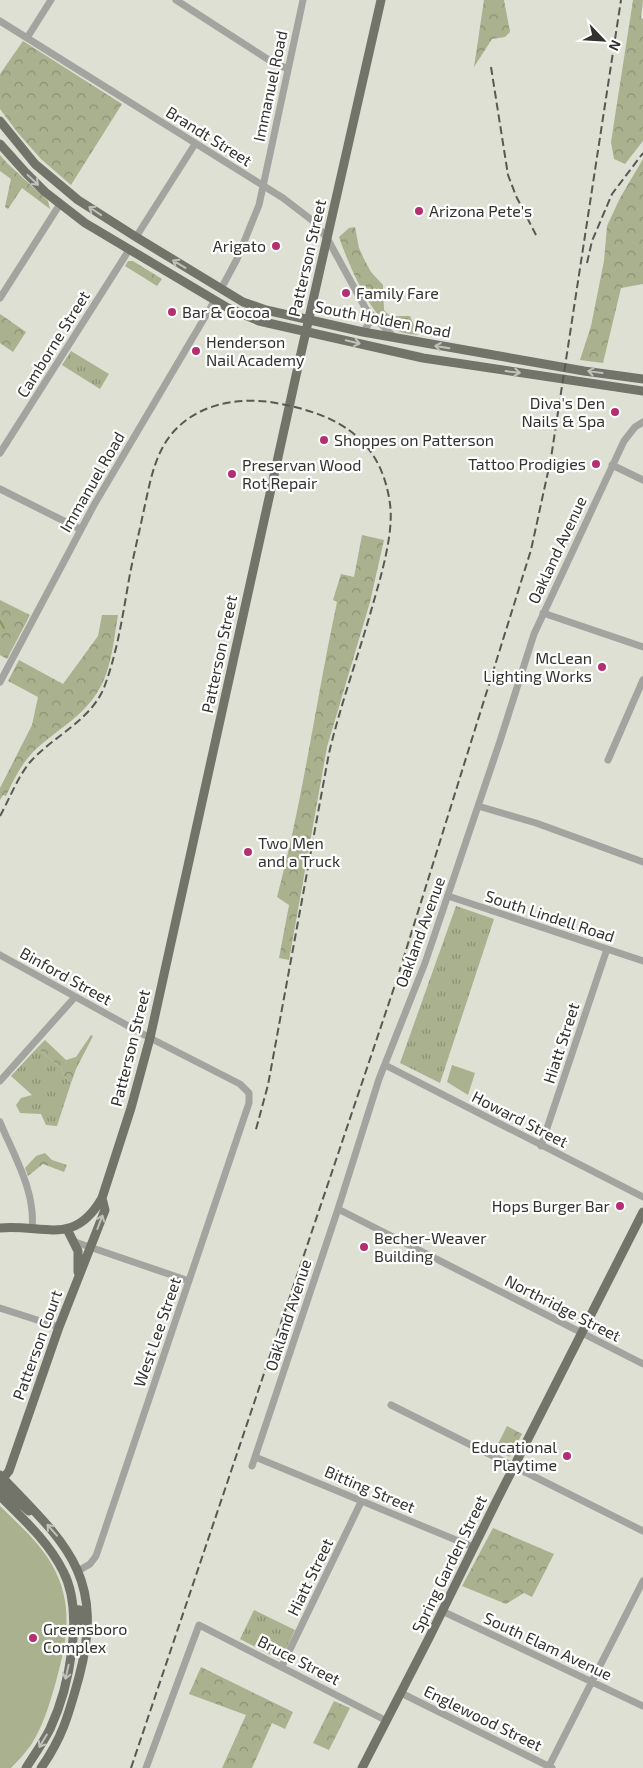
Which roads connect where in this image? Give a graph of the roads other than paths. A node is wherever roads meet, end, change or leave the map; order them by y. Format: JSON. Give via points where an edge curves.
{"nodes":[{"id":1,"x":51,"y":0,"type":"edge"},
{"id":2,"x":176,"y":0,"type":"edge"},
{"id":3,"x":303,"y":0,"type":"edge"},
{"id":4,"x":381,"y":0,"type":"edge"},
{"id":5,"x":0,"y":21,"type":"edge"},
{"id":6,"x":27,"y":38,"type":"junction"},
{"id":7,"x":288,"y":69,"type":"junction"},
{"id":8,"x":0,"y":120,"type":"edge"},
{"id":9,"x":0,"y":144,"type":"edge"},
{"id":10,"x":196,"y":144,"type":"junction"},
{"id":11,"x":264,"y":186,"type":"junction"},
{"id":12,"x":60,"y":204,"type":"junction"},
{"id":13,"x":136,"y":237,"type":"junction"},
{"id":14,"x":327,"y":238,"type":"junction"},
{"id":15,"x":129,"y":250,"type":"junction"},
{"id":16,"x":221,"y":289,"type":"junction"},
{"id":17,"x":0,"y":298,"type":"edge"},
{"id":18,"x":215,"y":300,"type":"junction"},
{"id":19,"x":243,"y":302,"type":"junction"},
{"id":20,"x":367,"y":311,"type":"junction"},
{"id":21,"x":309,"y":320,"type":"junction"},
{"id":22,"x":306,"y":331,"type":"junction"},
{"id":23,"x":363,"y":332,"type":"junction"},
{"id":24,"x":396,"y":338,"type":"junction"},
{"id":25,"x":643,"y":379,"type":"edge"},
{"id":26,"x":643,"y":391,"type":"edge"},
{"id":27,"x":643,"y":422,"type":"edge"},
{"id":28,"x":0,"y":453,"type":"edge"},
{"id":29,"x":612,"y":465,"type":"junction"},
{"id":30,"x":643,"y":480,"type":"edge"},
{"id":31,"x":0,"y":488,"type":"edge"},
{"id":32,"x":80,"y":529,"type":"junction"},
{"id":33,"x":543,"y":613,"type":"junction"},
{"id":34,"x":643,"y":647,"type":"edge"},
{"id":35,"x":643,"y":680,"type":"edge"},
{"id":36,"x":0,"y":682,"type":"edge"},
{"id":37,"x":608,"y":760,"type":"dead end"},
{"id":38,"x":478,"y":806,"type":"junction"},
{"id":39,"x":643,"y":862,"type":"edge"},
{"id":40,"x":448,"y":896,"type":"junction"},
{"id":41,"x":607,"y":949,"type":"junction"},
{"id":42,"x":0,"y":956,"type":"edge"},
{"id":43,"x":643,"y":961,"type":"edge"},
{"id":44,"x":75,"y":997,"type":"junction"},
{"id":45,"x":150,"y":1038,"type":"junction"},
{"id":46,"x":385,"y":1065,"type":"junction"},
{"id":47,"x":0,"y":1081,"type":"edge"},
{"id":48,"x":249,"y":1093,"type":"joint"},
{"id":49,"x":0,"y":1122,"type":"edge"},
{"id":50,"x":541,"y":1146,"type":"junction"},
{"id":51,"x":643,"y":1197,"type":"edge"},
{"id":52,"x":102,"y":1198,"type":"junction"},
{"id":53,"x":338,"y":1209,"type":"junction"},
{"id":54,"x":643,"y":1212,"type":"edge"},
{"id":55,"x":0,"y":1228,"type":"edge"},
{"id":56,"x":32,"y":1229,"type":"junction"},
{"id":57,"x":67,"y":1229,"type":"junction"},
{"id":58,"x":74,"y":1242,"type":"junction"},
{"id":59,"x":91,"y":1247,"type":"junction"},
{"id":60,"x":77,"y":1278,"type":"junction"},
{"id":61,"x":189,"y":1280,"type":"junction"},
{"id":62,"x":0,"y":1308,"type":"edge"},
{"id":63,"x":59,"y":1328,"type":"junction"},
{"id":64,"x":582,"y":1333,"type":"junction"},
{"id":65,"x":643,"y":1364,"type":"edge"},
{"id":66,"x":391,"y":1404,"type":"dead end"},
{"id":67,"x":255,"y":1457,"type":"junction"},
{"id":68,"x":252,"y":1466,"type":"dead end"},
{"id":69,"x":514,"y":1466,"type":"junction"},
{"id":70,"x":1,"y":1478,"type":"edge"},
{"id":71,"x":0,"y":1489,"type":"edge"},
{"id":72,"x":0,"y":1496,"type":"edge"},
{"id":73,"x":362,"y":1500,"type":"junction"},
{"id":74,"x":39,"y":1515,"type":"junction"},
{"id":75,"x":643,"y":1531,"type":"edge"},
{"id":76,"x":42,"y":1539,"type":"junction"},
{"id":77,"x":473,"y":1547,"type":"junction"},
{"id":78,"x":78,"y":1571,"type":"junction"},
{"id":79,"x":643,"y":1581,"type":"edge"},
{"id":80,"x":73,"y":1609,"type":"junction"},
{"id":81,"x":442,"y":1611,"type":"junction"},
{"id":82,"x":88,"y":1632,"type":"junction"},
{"id":83,"x":282,"y":1666,"type":"junction"},
{"id":84,"x":591,"y":1681,"type":"junction"},
{"id":85,"x":401,"y":1693,"type":"junction"},
{"id":86,"x":643,"y":1706,"type":"edge"},
{"id":87,"x":387,"y":1721,"type":"junction"},
{"id":88,"x":44,"y":1766,"type":"edge"},
{"id":89,"x":550,"y":1767,"type":"edge"},
{"id":90,"x":26,"y":1768,"type":"edge"},
{"id":91,"x":146,"y":1768,"type":"edge"},
{"id":92,"x":362,"y":1768,"type":"edge"}],
"edges":[{"from":1,"to":6,"type":"street"},
{"from":2,"to":7,"type":"street"},
{"from":3,"to":7,"type":"street","name":"Immanuel Road"},
{"from":4,"to":14,"type":"main road","name":"Patterson Street"},
{"from":5,"to":6,"type":"street","name":"Brandt Street"},
{"from":6,"to":10,"type":"street","name":"Brandt Street"},
{"from":7,"to":11,"type":"street","name":"Immanuel Road"},
{"from":13,"to":8,"type":"main road","name":"South Holden Road","one_way":true,"via":[[78,200],[47,175]]},
{"from":9,"to":12,"type":"main road","name":"South Holden Road","one_way":true},
{"from":10,"to":11,"type":"street","name":"Brandt Street"},
{"from":10,"to":13,"type":"street"},
{"from":11,"to":14,"type":"street","name":"Brandt Street","via":[[306,214]]},
{"from":11,"to":16,"type":"street","name":"Immanuel Road","via":[[260,205]]},
{"from":12,"to":15,"type":"main road","name":"South Holden Road"},
{"from":12,"to":17,"type":"street"},
{"from":16,"to":13,"type":"main road","name":"South Holden Road","one_way":true},
{"from":14,"to":20,"type":"street","name":"Brandt Street"},
{"from":14,"to":21,"type":"main road","name":"Patterson Street"},
{"from":15,"to":18,"type":"main road","name":"South Holden Road"},
{"from":15,"to":28,"type":"street","name":"Camborne Street"},
{"from":16,"to":19,"type":"main road","name":"South Holden Road"},
{"from":18,"to":19,"type":"main road"},
{"from":18,"to":22,"type":"main road","name":"South Holden Road","via":[[259,321]]},
{"from":18,"to":32,"type":"street","name":"Immanuel Road"},
{"from":19,"to":21,"type":"main road","name":"South Holden Road"},
{"from":20,"to":23,"type":"street","via":[[370,322]]},
{"from":20,"to":24,"type":"street","name":"Brandt Street"},
{"from":21,"to":22,"type":"main road","name":"Patterson Street"},
{"from":21,"to":23,"type":"main road","name":"South Holden Road"},
{"from":22,"to":26,"type":"main road","name":"South Holden Road","one_way":true,"via":[[430,359]]},
{"from":22,"to":45,"type":"main road","name":"Patterson Street"},
{"from":23,"to":24,"type":"main road","name":"South Holden Road"},
{"from":25,"to":24,"type":"main road","name":"South Holden Road","one_way":true},
{"from":27,"to":29,"type":"street","name":"Oakland Avenue","via":[[624,441]]},
{"from":29,"to":30,"type":"street"},
{"from":29,"to":33,"type":"street","name":"Oakland Avenue"},
{"from":31,"to":32,"type":"street"},
{"from":32,"to":36,"type":"street","name":"Immanuel Road"},
{"from":33,"to":34,"type":"street"},
{"from":33,"to":38,"type":"street","name":"Oakland Avenue"},
{"from":35,"to":37,"type":"street"},
{"from":38,"to":39,"type":"street"},
{"from":38,"to":40,"type":"street","name":"Oakland Avenue"},
{"from":40,"to":41,"type":"street","name":"South Lindell Road"},
{"from":40,"to":46,"type":"street","name":"Oakland Avenue"},
{"from":41,"to":43,"type":"street","name":"South Lindell Road"},
{"from":41,"to":50,"type":"street","name":"Hiatt Street"},
{"from":42,"to":44,"type":"street","name":"Binford Street"},
{"from":44,"to":45,"type":"street","name":"Binford Street"},
{"from":44,"to":47,"type":"street"},
{"from":45,"to":48,"type":"street","name":"Binford Street","via":[[240,1084]]},
{"from":45,"to":52,"type":"main road","name":"Patterson Street"},
{"from":46,"to":50,"type":"street","name":"Howard Street"},
{"from":46,"to":53,"type":"street","name":"Oakland Avenue"},
{"from":48,"to":61,"type":"street","name":"West Lee Street","via":[[249,1103]]},
{"from":49,"to":56,"type":"street","via":[[28,1191],[33,1211]]},
{"from":50,"to":51,"type":"street","name":"Howard Street"},
{"from":52,"to":57,"type":"main road","name":"Patterson Street","via":[[87,1218]]},
{"from":59,"to":52,"type":"main road","name":"Patterson Court","one_way":true,"via":[[105,1210]]},
{"from":53,"to":64,"type":"street","name":"Northridge Street"},
{"from":53,"to":67,"type":"street","name":"Oakland Avenue"},
{"from":54,"to":64,"type":"main road","name":"Spring Garden Street"},
{"from":55,"to":56,"type":"main road","name":"Patterson Street"},
{"from":56,"to":57,"type":"main road","name":"Patterson Street"},
{"from":57,"to":58,"type":"main road","name":"Patterson Court"},
{"from":58,"to":59,"type":"street"},
{"from":58,"to":60,"type":"main road","name":"Patterson Court","via":[[79,1257]]},
{"from":59,"to":60,"type":"main road","name":"Patterson Court"},
{"from":59,"to":61,"type":"street"},
{"from":60,"to":63,"type":"main road","name":"Patterson Court"},
{"from":61,"to":78,"type":"street","name":"West Lee Street","via":[[96,1556]]},
{"from":62,"to":63,"type":"street"},
{"from":63,"to":70,"type":"main road","name":"Patterson Court","via":[[9,1471]]},
{"from":64,"to":65,"type":"street","name":"Northridge Street"},
{"from":64,"to":69,"type":"main road","name":"Spring Garden Street"},
{"from":66,"to":69,"type":"street"},
{"from":67,"to":68,"type":"street","name":"Oakland Avenue"},
{"from":67,"to":73,"type":"street","name":"Bitting Street"},
{"from":69,"to":75,"type":"street"},
{"from":69,"to":77,"type":"main road","name":"Spring Garden Street"},
{"from":70,"to":74,"type":"main road"},
{"from":71,"to":74,"type":"main road","via":[[25,1509]]},
{"from":72,"to":76,"type":"main road"},
{"from":73,"to":77,"type":"street","name":"Bitting Street"},
{"from":73,"to":83,"type":"street","name":"Hiatt Street"},
{"from":78,"to":74,"type":"main road","one_way":true,"via":[[67,1548]]},
{"from":76,"to":78,"type":"main road"},
{"from":76,"to":80,"type":"main road","via":[[64,1573]]},
{"from":77,"to":81,"type":"main road","name":"Spring Garden Street"},
{"from":78,"to":82,"type":"main road","via":[[87,1602]]},
{"from":79,"to":84,"type":"street"},
{"from":80,"to":82,"type":"main road","via":[[80,1610],[82,1624]]},
{"from":80,"to":90,"type":"main road","one_way":true,"via":[[74,1637],[64,1685],[50,1729]]},
{"from":81,"to":84,"type":"street","name":"South Elam Avenue"},
{"from":81,"to":85,"type":"main road","name":"Spring Garden Street"},
{"from":82,"to":88,"type":"main road","via":[[68,1719]]},
{"from":83,"to":87,"type":"street","name":"Bruce Street"},
{"from":83,"to":91,"type":"street","name":"Bruce Street","via":[[199,1625]]},
{"from":84,"to":86,"type":"street","name":"South Elam Avenue"},
{"from":84,"to":89,"type":"street"},
{"from":85,"to":87,"type":"main road","name":"Spring Garden Street"},
{"from":85,"to":89,"type":"street","name":"Englewood Street"},
{"from":87,"to":92,"type":"main road","name":"Spring Garden Street"}]}
